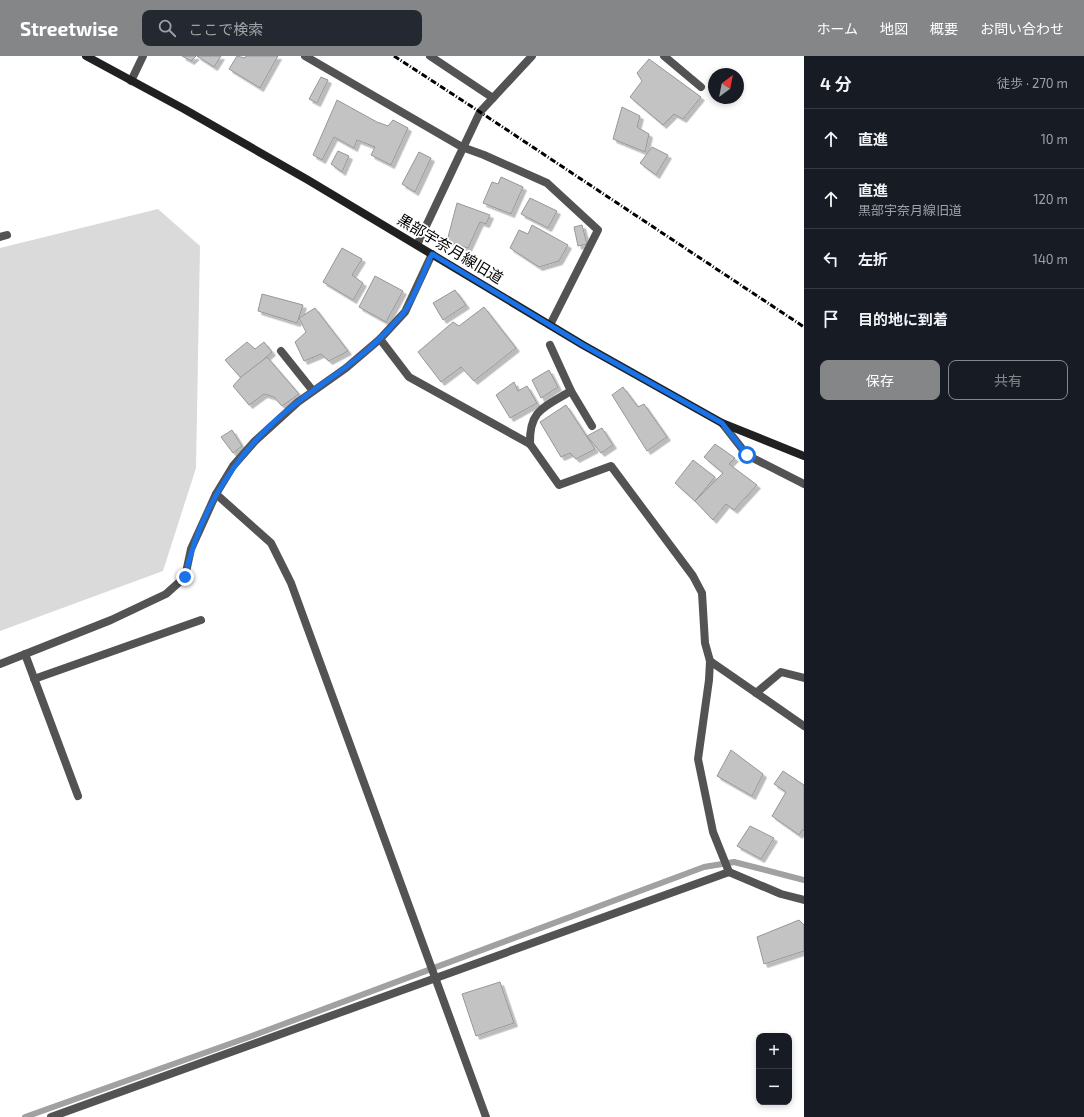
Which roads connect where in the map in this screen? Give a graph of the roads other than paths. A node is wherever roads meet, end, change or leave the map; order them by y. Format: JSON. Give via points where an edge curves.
{"nodes":[{"id":1,"x":86,"y":56,"type":"edge"},
{"id":2,"x":143,"y":56,"type":"edge"},
{"id":3,"x":305,"y":56,"type":"edge"},
{"id":4,"x":430,"y":56,"type":"edge"},
{"id":5,"x":532,"y":56,"type":"edge"},
{"id":6,"x":664,"y":56,"type":"edge"},
{"id":7,"x":130,"y":80,"type":"junction"},
{"id":8,"x":701,"y":86,"type":"dead end"},
{"id":9,"x":492,"y":98,"type":"junction"},
{"id":10,"x":462,"y":147,"type":"junction"},
{"id":11,"x":417,"y":245,"type":"junction"},
{"id":12,"x":432,"y":254,"type":"junction"},
{"id":13,"x":550,"y":326,"type":"junction"},
{"id":14,"x":380,"y":339,"type":"junction"},
{"id":15,"x":550,"y":345,"type":"dead end"},
{"id":16,"x":281,"y":351,"type":"dead end"},
{"id":17,"x":313,"y":391,"type":"junction"},
{"id":18,"x":571,"y":392,"type":"junction"},
{"id":19,"x":722,"y":423,"type":"junction"},
{"id":20,"x":592,"y":426,"type":"dead end"},
{"id":21,"x":530,"y":444,"type":"junction"},
{"id":22,"x":804,"y":456,"type":"edge"},
{"id":23,"x":804,"y":484,"type":"edge"},
{"id":24,"x":216,"y":494,"type":"junction"},
{"id":25,"x":201,"y":620,"type":"dead end"},
{"id":26,"x":25,"y":654,"type":"junction"},
{"id":27,"x":710,"y":661,"type":"junction"},
{"id":28,"x":0,"y":664,"type":"edge"},
{"id":29,"x":804,"y":678,"type":"edge"},
{"id":30,"x":34,"y":679,"type":"junction"},
{"id":31,"x":756,"y":693,"type":"junction"},
{"id":32,"x":804,"y":726,"type":"edge"},
{"id":33,"x":78,"y":796,"type":"dead end"},
{"id":34,"x":729,"y":872,"type":"junction"},
{"id":35,"x":804,"y":900,"type":"edge"},
{"id":36,"x":435,"y":980,"type":"junction"},
{"id":37,"x":51,"y":1117,"type":"edge"},
{"id":38,"x":486,"y":1117,"type":"edge"}],
"edges":[{"from":1,"to":7,"type":"street","name":"黒部宇奈月線旧道"},
{"from":2,"to":7,"type":"street"},
{"from":3,"to":10,"type":"street"},
{"from":4,"to":9,"type":"street"},
{"from":5,"to":9,"type":"street"},
{"from":6,"to":8,"type":"street"},
{"from":7,"to":11,"type":"street","name":"黒部宇奈月線旧道"},
{"from":9,"to":10,"type":"street","via":[[480,112]]},
{"from":10,"to":11,"type":"street"},
{"from":10,"to":13,"type":"street","via":[[547,184],[598,230]]},
{"from":11,"to":12,"type":"street","name":"黒部宇奈月線旧道"},
{"from":12,"to":13,"type":"street","name":"黒部宇奈月線旧道"},
{"from":12,"to":14,"type":"street","via":[[405,312]]},
{"from":13,"to":19,"type":"street","name":"黒部宇奈月線旧道"},
{"from":14,"to":17,"type":"street","via":[[346,368]]},
{"from":14,"to":21,"type":"street","via":[[409,377]]},
{"from":15,"to":18,"type":"street"},
{"from":16,"to":17,"type":"street"},
{"from":17,"to":24,"type":"street","via":[[255,441],[233,466]]},
{"from":18,"to":20,"type":"street"},
{"from":18,"to":21,"type":"street","via":[[534,416],[530,429]]},
{"from":19,"to":22,"type":"street","name":"黒部宇奈月線旧道"},
{"from":19,"to":23,"type":"street","via":[[747,455]]},
{"from":21,"to":27,"type":"street","via":[[560,485],[611,466],[693,576],[702,593],[705,643]]},
{"from":24,"to":26,"type":"street","via":[[190,549],[185,577],[166,594],[111,620]]},
{"from":24,"to":36,"type":"street","via":[[272,542],[291,583]]},
{"from":25,"to":30,"type":"street"},
{"from":26,"to":28,"type":"street"},
{"from":26,"to":30,"type":"street"},
{"from":27,"to":31,"type":"street"},
{"from":27,"to":34,"type":"street","via":[[698,759],[713,832]]},
{"from":29,"to":31,"type":"street","via":[[781,672]]},
{"from":30,"to":33,"type":"street"},
{"from":31,"to":32,"type":"street"},
{"from":34,"to":35,"type":"street","via":[[781,894]]},
{"from":34,"to":36,"type":"street"},
{"from":36,"to":37,"type":"street"},
{"from":36,"to":38,"type":"street"}]}
